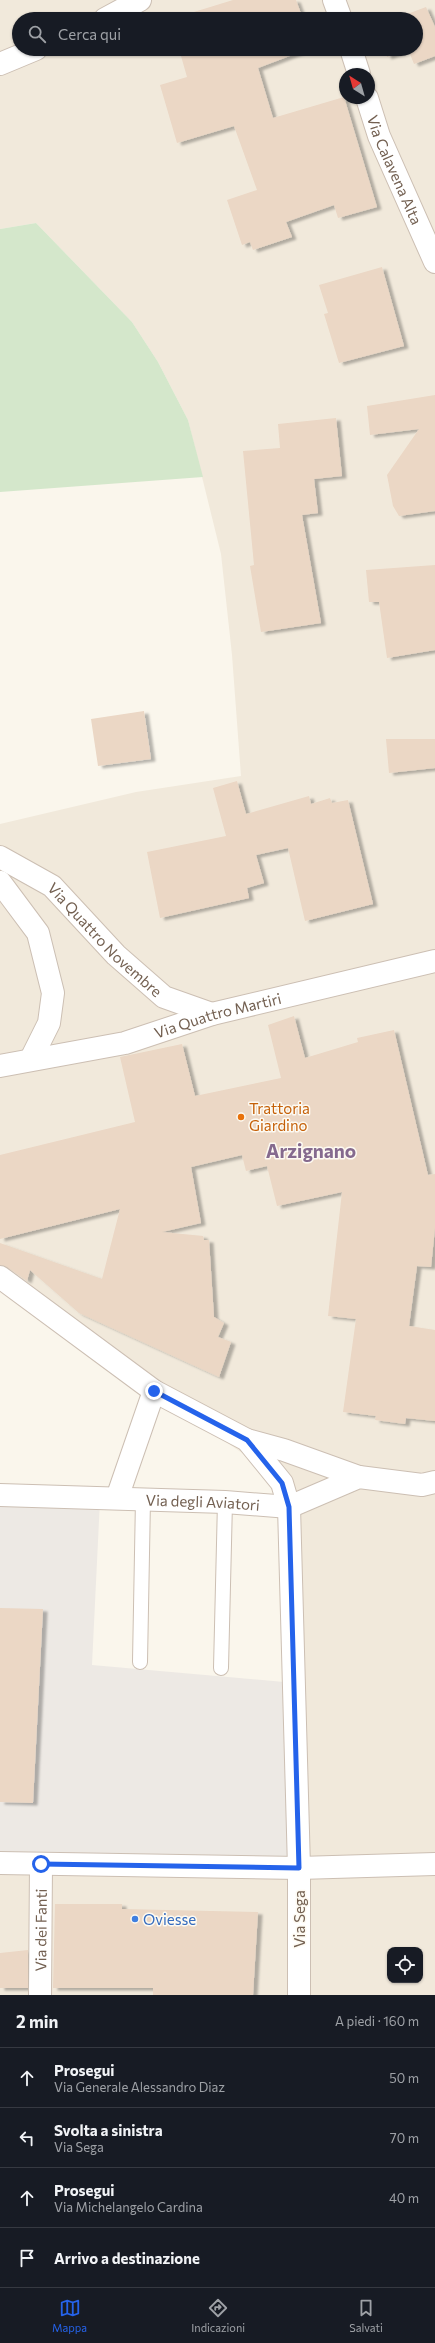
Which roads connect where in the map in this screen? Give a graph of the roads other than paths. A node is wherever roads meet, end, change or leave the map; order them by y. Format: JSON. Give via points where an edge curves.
{"nodes":[{"id":1,"x":140,"y":0,"type":"edge"},
{"id":2,"x":334,"y":0,"type":"edge"},
{"id":3,"x":118,"y":12,"type":"edge"},
{"id":4,"x":338,"y":12,"type":"edge"},
{"id":5,"x":19,"y":56,"type":"edge"},
{"id":6,"x":353,"y":56,"type":"edge"},
{"id":7,"x":0,"y":64,"type":"edge"},
{"id":8,"x":357,"y":68,"type":"edge"},
{"id":9,"x":369,"y":104,"type":"edge"},
{"id":10,"x":435,"y":262,"type":"edge"},
{"id":11,"x":0,"y":858,"type":"edge"},
{"id":12,"x":0,"y":882,"type":"edge"},
{"id":13,"x":435,"y":961,"type":"edge"},
{"id":14,"x":212,"y":1014,"type":"junction"},
{"id":15,"x":31,"y":1059,"type":"junction"},
{"id":16,"x":0,"y":1066,"type":"edge"},
{"id":17,"x":0,"y":1277,"type":"edge"},
{"id":18,"x":154,"y":1391,"type":"junction"},
{"id":19,"x":247,"y":1440,"type":"junction"},
{"id":20,"x":359,"y":1476,"type":"junction"},
{"id":21,"x":435,"y":1482,"type":"edge"},
{"id":22,"x":0,"y":1495,"type":"edge"},
{"id":23,"x":117,"y":1498,"type":"junction"},
{"id":24,"x":143,"y":1499,"type":"junction"},
{"id":25,"x":225,"y":1502,"type":"junction"},
{"id":26,"x":289,"y":1507,"type":"junction"},
{"id":27,"x":140,"y":1662,"type":"dead end"},
{"id":28,"x":221,"y":1668,"type":"dead end"},
{"id":29,"x":0,"y":1863,"type":"edge"},
{"id":30,"x":41,"y":1864,"type":"junction"},
{"id":31,"x":435,"y":1864,"type":"edge"},
{"id":32,"x":299,"y":1868,"type":"junction"},
{"id":33,"x":40,"y":1995,"type":"edge"},
{"id":34,"x":298,"y":1995,"type":"edge"}],
"edges":[{"from":1,"to":3,"type":"street"},
{"from":2,"to":4,"type":"street"},
{"from":5,"to":7,"type":"street"},
{"from":6,"to":8,"type":"street"},
{"from":9,"to":10,"type":"street","name":"Via Calavena Alta","via":[[379,136]]},
{"from":11,"to":14,"type":"street","name":"Via Quattro Novembre","via":[[52,886],[116,955],[164,997]]},
{"from":12,"to":15,"type":"street","via":[[38,934],[53,993],[49,1023]]},
{"from":13,"to":14,"type":"street","name":"Via Quattro Martiri"},
{"from":14,"to":15,"type":"street","name":"Via Quattro Martiri","via":[[125,1043]]},
{"from":15,"to":16,"type":"street","name":"Via Quattro Martiri"},
{"from":17,"to":18,"type":"street"},
{"from":18,"to":19,"type":"street"},
{"from":18,"to":23,"type":"street"},
{"from":19,"to":20,"type":"street"},
{"from":19,"to":26,"type":"street","name":"Via Sega","via":[[282,1483]]},
{"from":20,"to":21,"type":"street","via":[[422,1485]]},
{"from":20,"to":26,"type":"street"},
{"from":22,"to":23,"type":"street","name":"Via degli Aviatori"},
{"from":23,"to":24,"type":"street","name":"Via degli Aviatori"},
{"from":24,"to":25,"type":"street","name":"Via degli Aviatori"},
{"from":24,"to":27,"type":"lane"},
{"from":25,"to":26,"type":"street","name":"Via degli Aviatori"},
{"from":25,"to":28,"type":"lane"},
{"from":26,"to":32,"type":"street","name":"Via Sega"},
{"from":29,"to":30,"type":"street"},
{"from":30,"to":32,"type":"street"},
{"from":30,"to":33,"type":"street","name":"Via dei Fanti"},
{"from":31,"to":32,"type":"street"},
{"from":32,"to":34,"type":"street","name":"Via Sega"}]}
